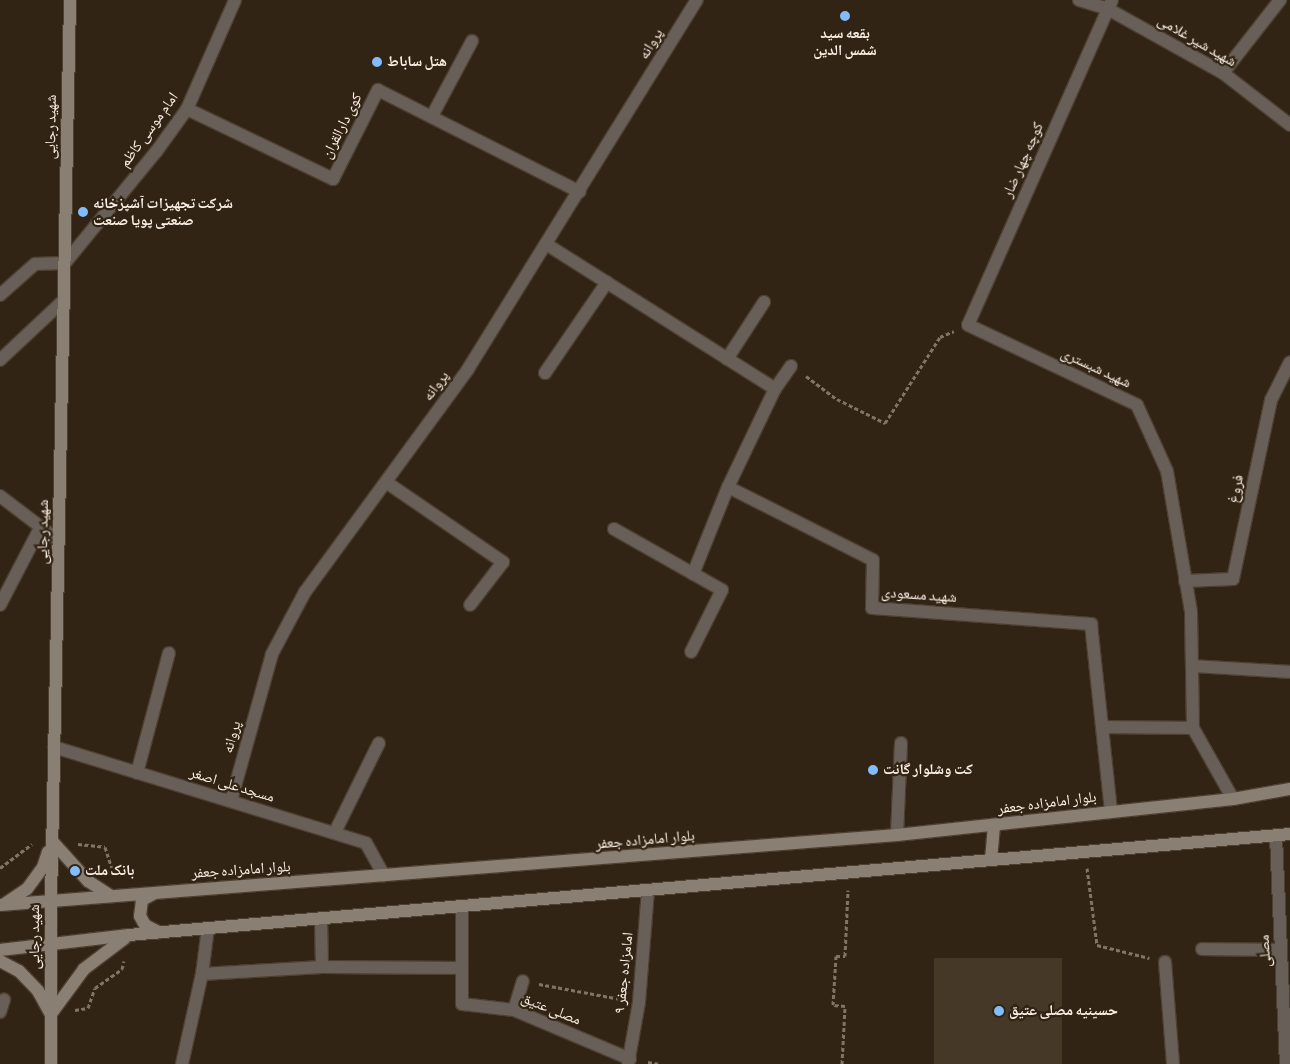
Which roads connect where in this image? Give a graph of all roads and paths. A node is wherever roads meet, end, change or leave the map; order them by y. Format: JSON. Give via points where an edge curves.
{"nodes":[{"id":1,"x":70,"y":0,"type":"edge"},
{"id":2,"x":235,"y":0,"type":"edge"},
{"id":3,"x":697,"y":0,"type":"edge"},
{"id":4,"x":1079,"y":0,"type":"edge"},
{"id":5,"x":1280,"y":0,"type":"edge"},
{"id":6,"x":1110,"y":5,"type":"edge"},
{"id":7,"x":472,"y":41,"type":"dead end"},
{"id":8,"x":1223,"y":73,"type":"junction"},
{"id":9,"x":187,"y":109,"type":"junction"},
{"id":10,"x":432,"y":116,"type":"junction"},
{"id":11,"x":1290,"y":125,"type":"edge"},
{"id":12,"x":580,"y":192,"type":"junction"},
{"id":13,"x":546,"y":244,"type":"junction"},
{"id":14,"x":64,"y":263,"type":"junction"},
{"id":15,"x":607,"y":282,"type":"junction"},
{"id":16,"x":0,"y":295,"type":"edge"},
{"id":17,"x":64,"y":300,"type":"junction"},
{"id":18,"x":764,"y":302,"type":"dead end"},
{"id":19,"x":968,"y":324,"type":"junction"},
{"id":20,"x":727,"y":359,"type":"junction"},
{"id":21,"x":0,"y":360,"type":"edge"},
{"id":22,"x":1290,"y":362,"type":"edge"},
{"id":23,"x":791,"y":366,"type":"joint"},
{"id":24,"x":545,"y":374,"type":"dead end"},
{"id":25,"x":775,"y":389,"type":"junction"},
{"id":26,"x":386,"y":482,"type":"junction"},
{"id":27,"x":728,"y":487,"type":"junction"},
{"id":28,"x":0,"y":496,"type":"edge"},
{"id":29,"x":40,"y":528,"type":"junction"},
{"id":30,"x":614,"y":529,"type":"dead end"},
{"id":31,"x":59,"y":541,"type":"junction"},
{"id":32,"x":693,"y":574,"type":"junction"},
{"id":33,"x":1185,"y":580,"type":"junction"},
{"id":34,"x":0,"y":605,"type":"edge"},
{"id":35,"x":470,"y":605,"type":"dead end"},
{"id":36,"x":691,"y":652,"type":"dead end"},
{"id":37,"x":169,"y":653,"type":"dead end"},
{"id":38,"x":1192,"y":666,"type":"junction"},
{"id":39,"x":1290,"y":672,"type":"edge"},
{"id":40,"x":1102,"y":727,"type":"junction"},
{"id":41,"x":1193,"y":728,"type":"junction"},
{"id":42,"x":379,"y":743,"type":"dead end"},
{"id":43,"x":901,"y":743,"type":"dead end"},
{"id":44,"x":54,"y":747,"type":"junction"},
{"id":45,"x":137,"y":773,"type":"junction"},
{"id":46,"x":1290,"y":789,"type":"edge"},
{"id":47,"x":1233,"y":799,"type":"junction"},
{"id":48,"x":230,"y":801,"type":"junction"},
{"id":49,"x":1111,"y":812,"type":"junction"},
{"id":50,"x":994,"y":826,"type":"junction"},
{"id":51,"x":335,"y":832,"type":"junction"},
{"id":52,"x":1290,"y":834,"type":"edge"},
{"id":53,"x":897,"y":835,"type":"junction"},
{"id":54,"x":1276,"y":836,"type":"junction"},
{"id":55,"x":52,"y":840,"type":"junction"},
{"id":56,"x":1085,"y":852,"type":"junction"},
{"id":57,"x":991,"y":860,"type":"junction"},
{"id":58,"x":848,"y":872,"type":"junction"},
{"id":59,"x":384,"y":875,"type":"junction"},
{"id":60,"x":648,"y":890,"type":"junction"},
{"id":61,"x":156,"y":893,"type":"junction"},
{"id":62,"x":111,"y":896,"type":"junction"},
{"id":63,"x":51,"y":901,"type":"junction"},
{"id":64,"x":2,"y":904,"type":"edge"},
{"id":65,"x":462,"y":906,"type":"junction"},
{"id":66,"x":321,"y":918,"type":"junction"},
{"id":67,"x":208,"y":928,"type":"junction"},
{"id":68,"x":160,"y":932,"type":"junction"},
{"id":69,"x":129,"y":935,"type":"junction"},
{"id":70,"x":52,"y":946,"type":"junction"},
{"id":71,"x":1202,"y":949,"type":"dead end"},
{"id":72,"x":0,"y":950,"type":"edge"},
{"id":73,"x":1281,"y":950,"type":"junction"},
{"id":74,"x":0,"y":961,"type":"edge"},
{"id":75,"x":1166,"y":962,"type":"joint"},
{"id":76,"x":322,"y":967,"type":"junction"},
{"id":77,"x":462,"y":968,"type":"junction"},
{"id":78,"x":202,"y":974,"type":"junction"},
{"id":79,"x":523,"y":982,"type":"joint"},
{"id":80,"x":639,"y":1002,"type":"junction"},
{"id":81,"x":514,"y":1010,"type":"junction"},
{"id":82,"x":51,"y":1014,"type":"junction"},
{"id":83,"x":629,"y":1062,"type":"edge"},
{"id":84,"x":51,"y":1064,"type":"edge"},
{"id":85,"x":182,"y":1064,"type":"edge"},
{"id":86,"x":842,"y":1064,"type":"edge"},
{"id":87,"x":1173,"y":1064,"type":"edge"},
{"id":88,"x":1286,"y":1064,"type":"edge"}],
"edges":[{"from":1,"to":14,"type":"main road","name":"شهید رجایی"},
{"from":2,"to":9,"type":"street","name":"امام موسی کاظم"},
{"from":3,"to":12,"type":"street","name":"پروانه"},
{"from":4,"to":6,"type":"street","name":"شهید شیر غلامی"},
{"from":5,"to":8,"type":"street"},
{"from":6,"to":8,"type":"street","name":"شهید شیر غلامی"},
{"from":6,"to":19,"type":"street","name":"کوچه چهار ضار"},
{"from":7,"to":10,"type":"street"},
{"from":8,"to":11,"type":"street","name":"شهید شیر غلامی"},
{"from":9,"to":10,"type":"street","name":"کوی دارالقران","via":[[333,180],[378,90]]},
{"from":9,"to":14,"type":"street","name":"امام موسی کاظم","via":[[156,152]]},
{"from":10,"to":12,"type":"street","name":"کوی دارالقران"},
{"from":12,"to":13,"type":"street","name":"پروانه"},
{"from":13,"to":15,"type":"street"},
{"from":13,"to":26,"type":"street","name":"پروانه","via":[[468,369]]},
{"from":14,"to":16,"type":"street","via":[[35,264]]},
{"from":14,"to":17,"type":"main road","name":"شهید رجایی"},
{"from":15,"to":20,"type":"street"},
{"from":15,"to":24,"type":"street"},
{"from":17,"to":21,"type":"street"},
{"from":17,"to":31,"type":"main road","name":"شهید رجایی"},
{"from":18,"to":20,"type":"street"},
{"from":19,"to":23,"type":"path","via":[[940,337],[885,423],[837,399]]},
{"from":19,"to":33,"type":"street","name":"شهید شبستری","via":[[1136,405],[1166,471]]},
{"from":20,"to":25,"type":"street"},
{"from":22,"to":33,"type":"street","name":"فروغ","via":[[1271,400],[1233,578]]},
{"from":23,"to":25,"type":"street"},
{"from":25,"to":27,"type":"street"},
{"from":26,"to":35,"type":"street","via":[[503,562]]},
{"from":26,"to":48,"type":"street","name":"پروانه","via":[[305,592],[272,654]]},
{"from":27,"to":32,"type":"street"},
{"from":27,"to":40,"type":"street","name":"شهید مسعودی","via":[[873,560],[872,608],[1091,624]]},
{"from":28,"to":29,"type":"street"},
{"from":29,"to":31,"type":"street"},
{"from":29,"to":34,"type":"street"},
{"from":30,"to":32,"type":"street"},
{"from":31,"to":44,"type":"main road","name":"شهید رجایی"},
{"from":32,"to":36,"type":"street","via":[[722,590]]},
{"from":33,"to":38,"type":"street","name":"شهید شبستری","via":[[1191,612]]},
{"from":37,"to":45,"type":"street"},
{"from":38,"to":39,"type":"street"},
{"from":38,"to":41,"type":"street","name":"شهید شبستری"},
{"from":40,"to":41,"type":"street"},
{"from":40,"to":49,"type":"street","name":"شهید مسعودی"},
{"from":41,"to":47,"type":"street","name":"شهید شبستری"},
{"from":42,"to":51,"type":"street"},
{"from":43,"to":53,"type":"street"},
{"from":44,"to":45,"type":"street","name":"مسجد علی اصغر"},
{"from":44,"to":55,"type":"main road","name":"شهید رجایی"},
{"from":45,"to":48,"type":"street","name":"مسجد علی اصغر"},
{"from":46,"to":47,"type":"main road","name":"بلوار امامزاده جعفر"},
{"from":47,"to":49,"type":"main road","name":"بلوار امامزاده جعفر"},
{"from":48,"to":51,"type":"street","name":"مسجد علی اصغر"},
{"from":49,"to":50,"type":"main road","name":"بلوار امامزاده جعفر"},
{"from":50,"to":53,"type":"main road","name":"بلوار امامزاده جعفر"},
{"from":50,"to":57,"type":"main road"},
{"from":51,"to":59,"type":"street","name":"مسجد علی اصغر","via":[[366,843]]},
{"from":52,"to":54,"type":"main road"},
{"from":53,"to":59,"type":"main road","name":"بلوار امامزاده جعفر"},
{"from":54,"to":56,"type":"main road"},
{"from":54,"to":73,"type":"street","name":"مصلی"},
{"from":55,"to":62,"type":"main road","via":[[82,875]]},
{"from":55,"to":63,"type":"main road","name":"شهید رجایی"},
{"from":55,"to":64,"type":"main road","via":[[43,866],[27,889]]},
{"from":56,"to":57,"type":"main road"},
{"from":56,"to":75,"type":"path","via":[[1097,945]]},
{"from":57,"to":58,"type":"main road"},
{"from":58,"to":60,"type":"main road"},
{"from":58,"to":86,"type":"path","via":[[845,956],[836,956],[833,1005],[845,1006]]},
{"from":59,"to":61,"type":"main road","name":"بلوار امامزاده جعفر"},
{"from":60,"to":65,"type":"main road"},
{"from":60,"to":80,"type":"street","name":"امامزاده جعفر ۹"},
{"from":61,"to":62,"type":"main road","name":"بلوار امامزاده جعفر"},
{"from":61,"to":68,"type":"main road","via":[[142,900],[140,916],[145,925]]},
{"from":62,"to":63,"type":"main road","name":"بلوار امامزاده جعفر"},
{"from":63,"to":64,"type":"main road","name":"بلوار امامزاده جعفر"},
{"from":63,"to":70,"type":"main road","name":"شهید رجایی"},
{"from":65,"to":66,"type":"main road"},
{"from":65,"to":77,"type":"street"},
{"from":66,"to":67,"type":"main road"},
{"from":66,"to":76,"type":"street"},
{"from":67,"to":68,"type":"main road"},
{"from":67,"to":78,"type":"street"},
{"from":68,"to":69,"type":"main road"},
{"from":69,"to":70,"type":"main road"},
{"from":69,"to":82,"type":"main road","via":[[84,969]]},
{"from":70,"to":72,"type":"main road"},
{"from":70,"to":82,"type":"main road","name":"شهید رجایی"},
{"from":71,"to":73,"type":"street"},
{"from":73,"to":88,"type":"street","name":"مصلی"},
{"from":74,"to":82,"type":"main road","via":[[19,971],[38,990]]},
{"from":75,"to":87,"type":"street"},
{"from":76,"to":77,"type":"street"},
{"from":76,"to":78,"type":"street"},
{"from":77,"to":81,"type":"street","name":"مصلی عتیق","via":[[462,1004]]},
{"from":78,"to":85,"type":"street"},
{"from":79,"to":80,"type":"path"},
{"from":79,"to":81,"type":"street"},
{"from":80,"to":83,"type":"street","name":"امامزاده جعفر ۹"},
{"from":81,"to":83,"type":"street","name":"مصلی عتیق"},
{"from":82,"to":84,"type":"main road","name":"شهید رجایی"}]}
